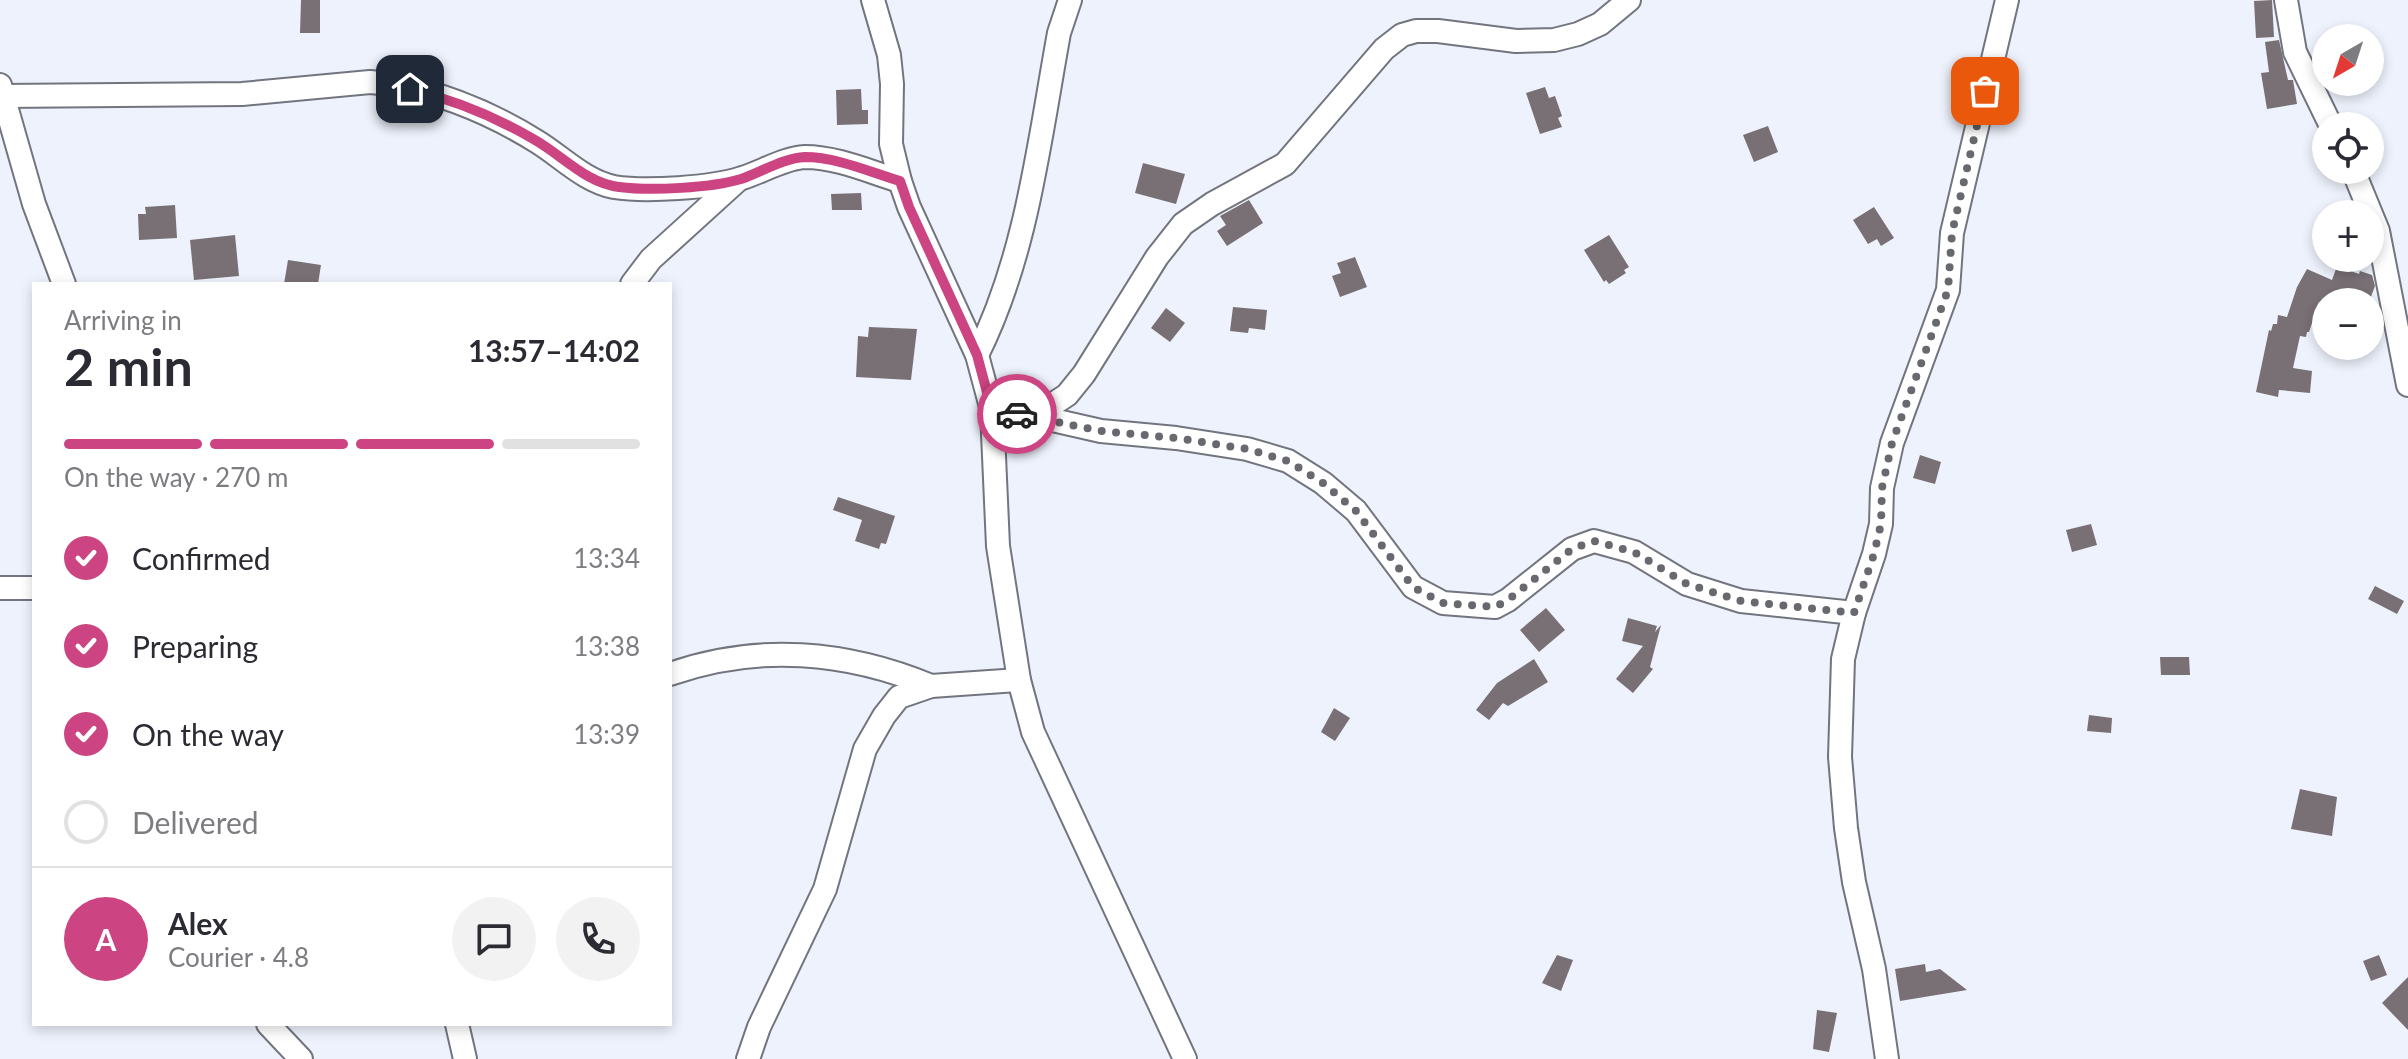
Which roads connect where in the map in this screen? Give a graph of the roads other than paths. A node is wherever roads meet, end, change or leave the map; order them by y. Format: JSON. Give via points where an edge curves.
{"nodes":[{"id":1,"x":873,"y":0,"type":"edge"},
{"id":2,"x":1070,"y":0,"type":"edge"},
{"id":3,"x":1629,"y":0,"type":"edge"},
{"id":4,"x":2007,"y":0,"type":"edge"},
{"id":5,"x":2286,"y":0,"type":"edge"},
{"id":6,"x":1,"y":92,"type":"edge"},
{"id":7,"x":2324,"y":112,"type":"edge"},
{"id":8,"x":738,"y":180,"type":"junction"},
{"id":9,"x":900,"y":181,"type":"junction"},
{"id":10,"x":2359,"y":184,"type":"edge"},
{"id":11,"x":63,"y":282,"type":"edge"},
{"id":12,"x":634,"y":282,"type":"edge"},
{"id":13,"x":977,"y":355,"type":"junction"},
{"id":14,"x":2408,"y":385,"type":"edge"},
{"id":15,"x":992,"y":411,"type":"junction"},
{"id":16,"x":1035,"y":416,"type":"junction"},
{"id":17,"x":0,"y":588,"type":"edge"},
{"id":18,"x":32,"y":588,"type":"edge"},
{"id":19,"x":1854,"y":613,"type":"junction"},
{"id":20,"x":672,"y":673,"type":"edge"},
{"id":21,"x":1019,"y":680,"type":"junction"},
{"id":22,"x":931,"y":686,"type":"junction"},
{"id":23,"x":270,"y":1026,"type":"edge"},
{"id":24,"x":457,"y":1026,"type":"edge"},
{"id":25,"x":301,"y":1059,"type":"edge"},
{"id":26,"x":465,"y":1059,"type":"edge"},
{"id":27,"x":748,"y":1059,"type":"edge"},
{"id":28,"x":1185,"y":1059,"type":"edge"},
{"id":29,"x":1887,"y":1059,"type":"edge"}],
"edges":[{"from":1,"to":9,"type":"street","via":[[889,55],[891,144]]},
{"from":2,"to":13,"type":"street","via":[[1015,260]]},
{"from":3,"to":16,"type":"street","via":[[1600,24],[1554,40],[1438,31],[1402,35],[1285,164],[1183,224],[1084,374],[1067,395]]},
{"from":4,"to":19,"type":"street","via":[[1952,233],[1948,290],[1892,443],[1881,524]]},
{"from":5,"to":7,"type":"street","via":[[2295,52]]},
{"from":6,"to":8,"type":"street","via":[[242,94],[390,83],[468,107],[534,139],[601,184],[639,189]]},
{"from":6,"to":11,"type":"street"},
{"from":8,"to":9,"type":"street","via":[[801,157]]},
{"from":8,"to":12,"type":"street","via":[[651,259]]},
{"from":9,"to":13,"type":"street"},
{"from":10,"to":14,"type":"street","via":[[2378,231]]},
{"from":13,"to":15,"type":"street"},
{"from":15,"to":16,"type":"street"},
{"from":15,"to":21,"type":"street","via":[[998,546]]},
{"from":16,"to":19,"type":"street","via":[[1101,431],[1247,449],[1288,461],[1356,511],[1413,587],[1443,603],[1495,607],[1572,549],[1594,541],[1634,552],[1687,584],[1741,601]]},
{"from":17,"to":18,"type":"street"},
{"from":19,"to":29,"type":"street","via":[[1843,659],[1840,757],[1854,882]]},
{"from":20,"to":22,"type":"street","via":[[724,659],[784,653],[879,667]]},
{"from":21,"to":22,"type":"street"},
{"from":21,"to":28,"type":"street","via":[[1033,732]]},
{"from":22,"to":27,"type":"street","via":[[899,697],[865,749],[825,889]]},
{"from":23,"to":25,"type":"street"},
{"from":24,"to":26,"type":"street"}]}
